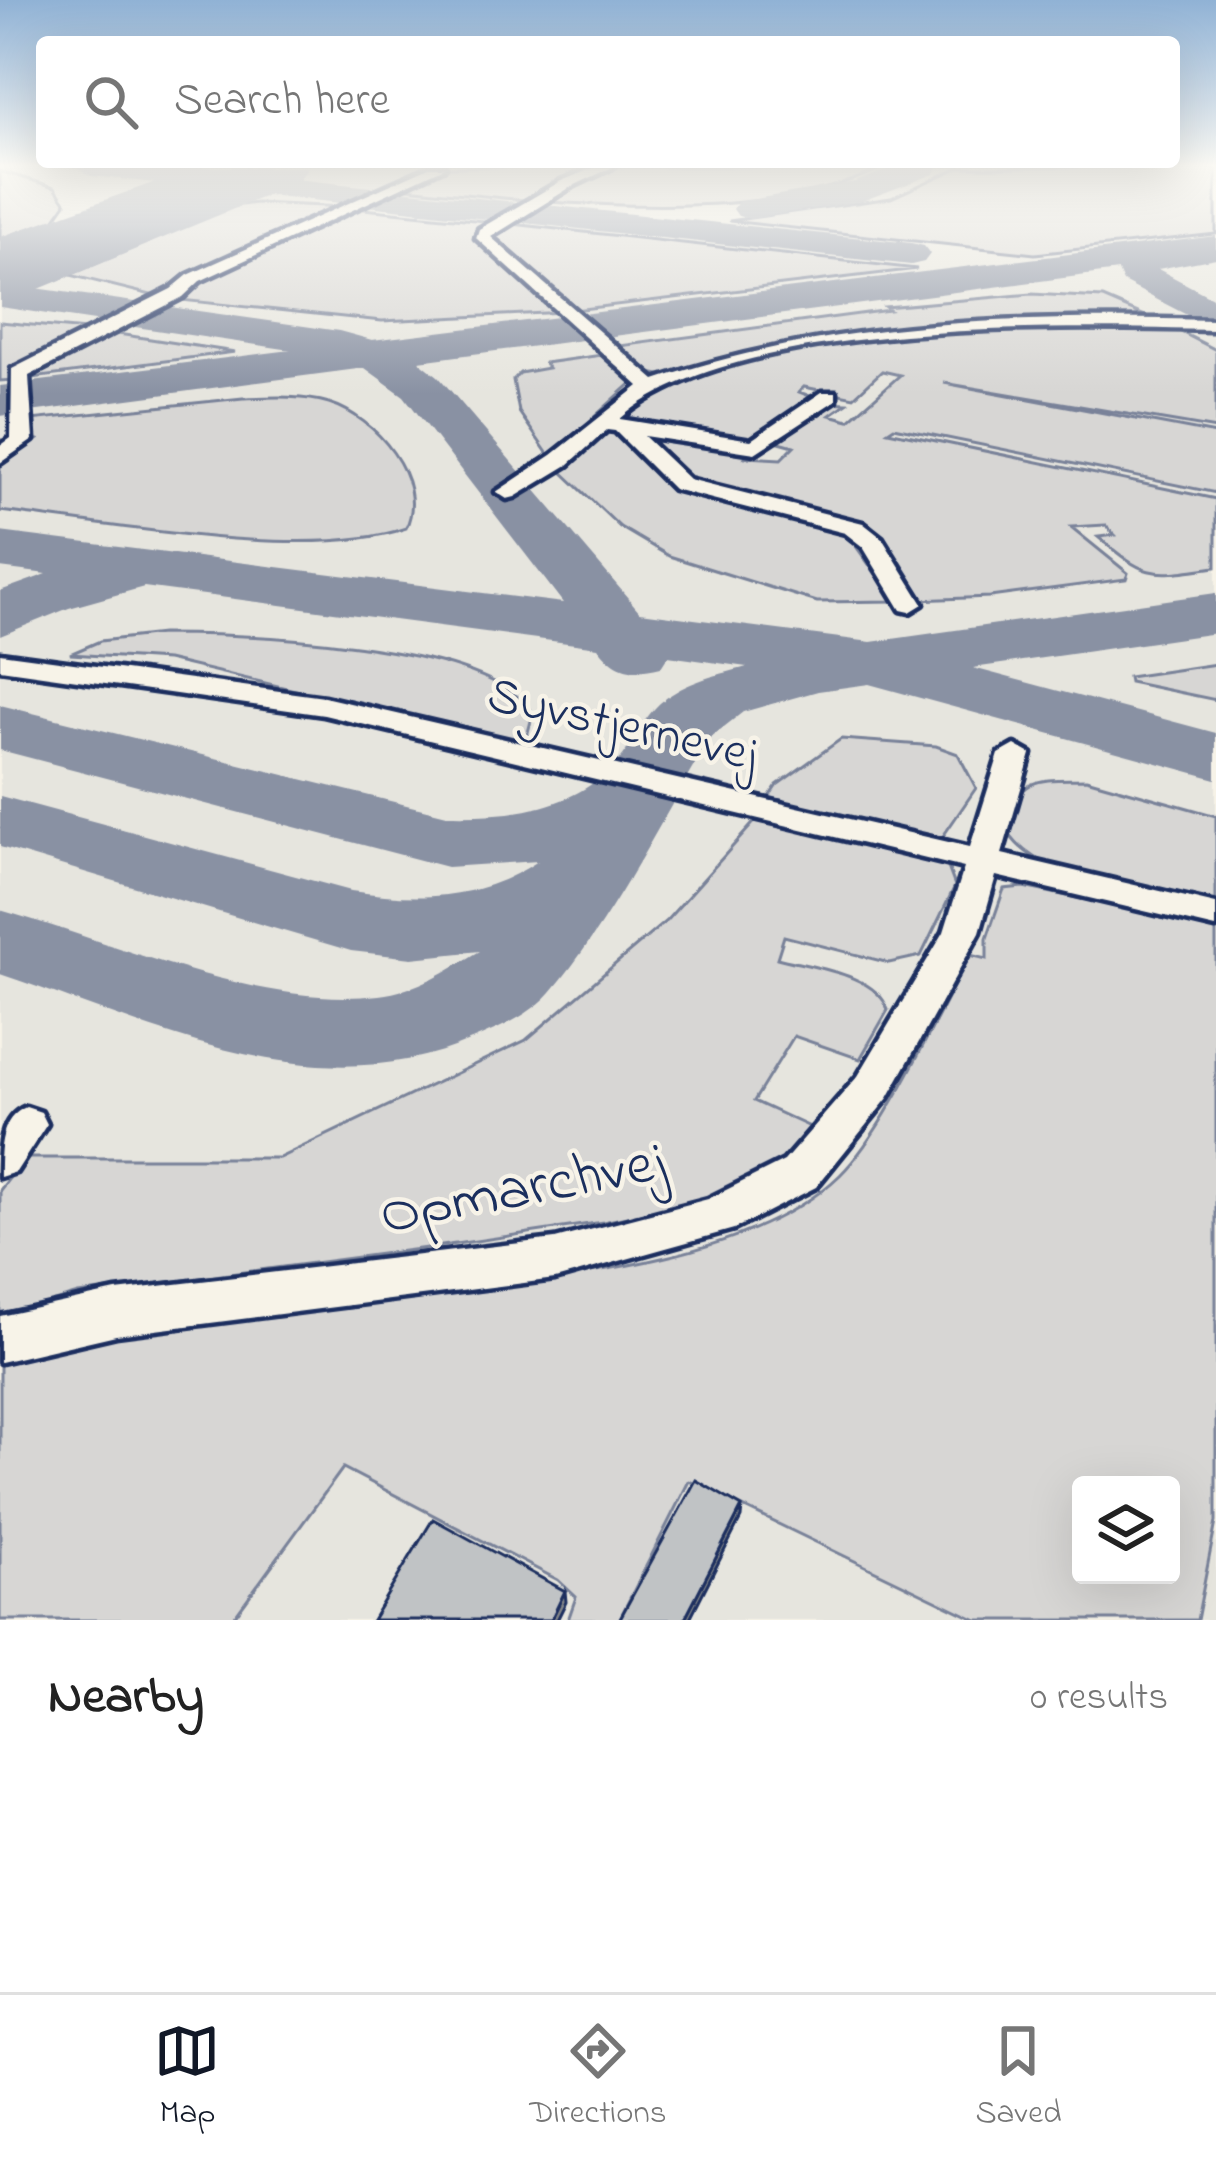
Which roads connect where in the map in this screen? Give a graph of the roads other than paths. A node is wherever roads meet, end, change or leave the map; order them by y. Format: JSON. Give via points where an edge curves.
{"nodes":[{"id":1,"x":272,"y":243,"type":"edge"},
{"id":2,"x":488,"y":243,"type":"edge"},
{"id":3,"x":1216,"y":325,"type":"edge"},
{"id":4,"x":652,"y":388,"type":"junction"},
{"id":5,"x":829,"y":395,"type":"dead end"},
{"id":6,"x":612,"y":425,"type":"junction"},
{"id":7,"x":0,"y":456,"type":"edge"},
{"id":8,"x":507,"y":492,"type":"dead end"},
{"id":9,"x":910,"y":604,"type":"dead end"},
{"id":10,"x":0,"y":661,"type":"edge"},
{"id":11,"x":1015,"y":754,"type":"dead end"},
{"id":12,"x":984,"y":861,"type":"junction"},
{"id":13,"x":1216,"y":916,"type":"edge"},
{"id":14,"x":26,"y":1124,"type":"dead end"},
{"id":15,"x":0,"y":1159,"type":"edge"},
{"id":16,"x":0,"y":1339,"type":"edge"}],
"edges":[{"from":1,"to":7,"type":"lane","via":[[19,373],[22,440]]},
{"from":2,"to":4,"type":"lane"},
{"from":3,"to":4,"type":"lane","via":[[956,324],[746,354]]},
{"from":4,"to":6,"type":"lane"},
{"from":5,"to":6,"type":"lane","via":[[755,448]]},
{"from":6,"to":8,"type":"lane"},
{"from":6,"to":9,"type":"lane","via":[[681,484],[854,528],[873,543]]},
{"from":10,"to":12,"type":"lane","name":"Syvstjernevej","via":[[324,706]]},
{"from":11,"to":12,"type":"lane","name":"Opmarchvej"},
{"from":12,"to":13,"type":"lane","name":"Syvstjernevej"},
{"from":12,"to":16,"type":"lane","name":"Opmarchvej","via":[[962,932],[873,1087],[800,1174],[718,1215],[555,1259],[116,1313]]},
{"from":14,"to":15,"type":"lane"}]}
